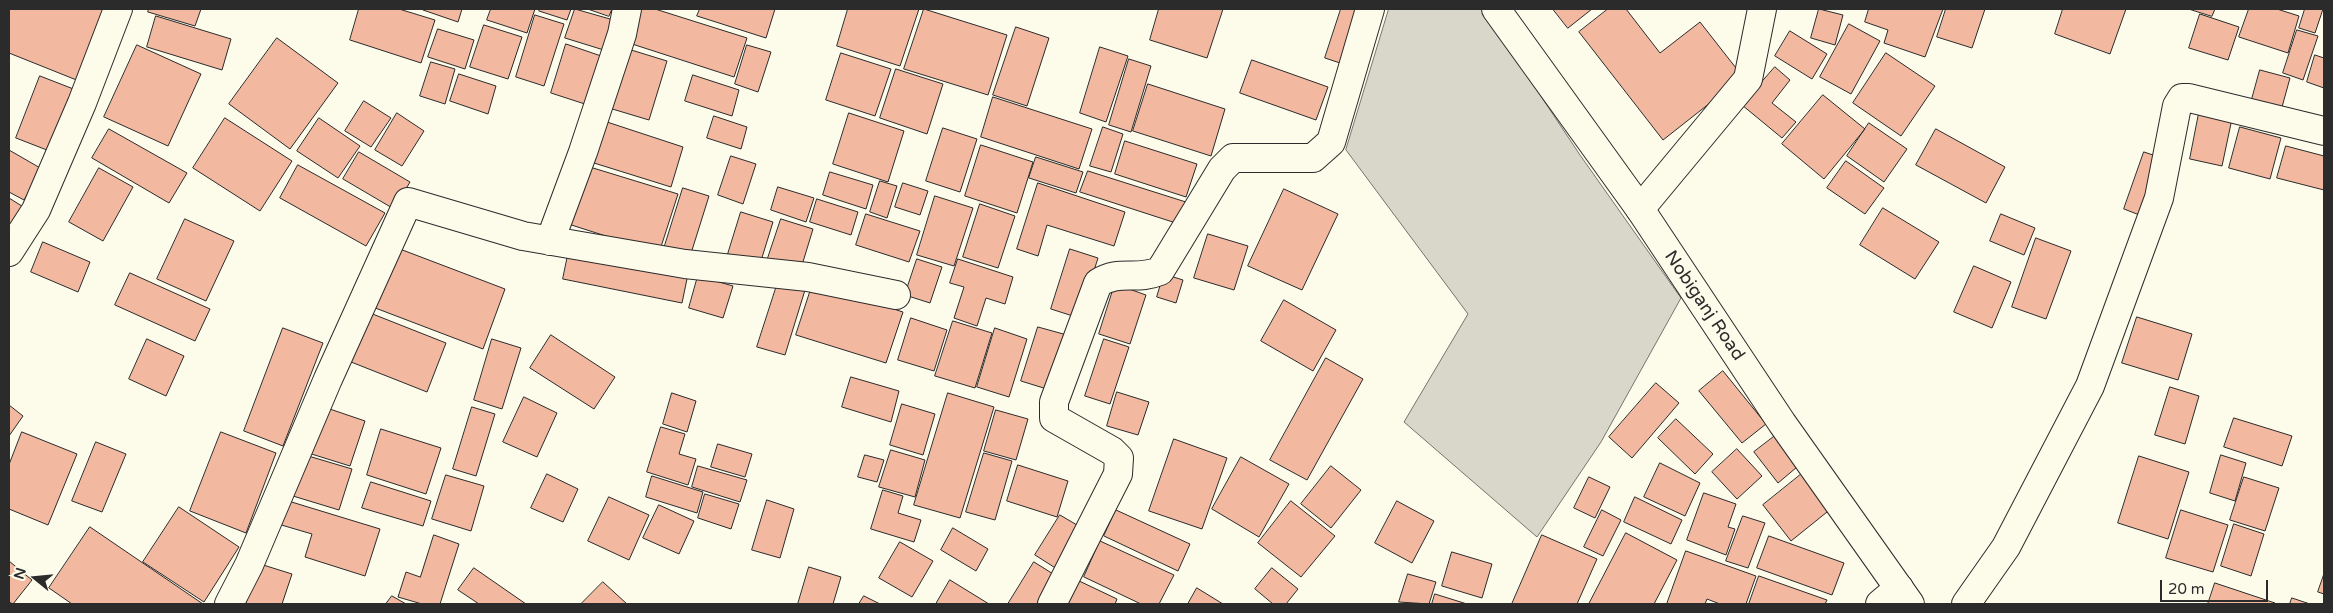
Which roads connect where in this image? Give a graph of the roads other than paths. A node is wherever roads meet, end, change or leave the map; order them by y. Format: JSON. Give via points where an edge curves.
{"nodes":[{"id":1,"x":118,"y":9,"type":"edge"},
{"id":2,"x":627,"y":9,"type":"edge"},
{"id":3,"x":1370,"y":9,"type":"edge"},
{"id":4,"x":1496,"y":9,"type":"edge"},
{"id":5,"x":1762,"y":9,"type":"edge"},
{"id":6,"x":2324,"y":131,"type":"edge"},
{"id":7,"x":1640,"y":209,"type":"junction"},
{"id":8,"x":550,"y":240,"type":"junction"},
{"id":9,"x":9,"y":252,"type":"edge"},
{"id":10,"x":896,"y":295,"type":"dead end"},
{"id":11,"x":1897,"y":599,"type":"edge"},
{"id":12,"x":229,"y":604,"type":"edge"},
{"id":13,"x":1052,"y":604,"type":"edge"},
{"id":14,"x":1966,"y":604,"type":"edge"}],
"edges":[{"from":1,"to":9,"type":"street","via":[[36,210]]},
{"from":2,"to":8,"type":"street","via":[[622,34],[586,143]]},
{"from":3,"to":13,"type":"street","via":[[1331,142],[1313,158],[1233,158],[1222,169],[1160,271],[1148,276],[1108,276],[1098,283],[1054,402],[1054,418],[1112,451],[1119,458],[1118,474]]},
{"from":4,"to":7,"type":"street","name":"Nobiganj Road"},
{"from":5,"to":7,"type":"street","via":[[1748,79]]},
{"from":6,"to":14,"type":"street","via":[[2182,98],[2177,106],[2159,198],[2090,386],[2006,547]]},
{"from":7,"to":11,"type":"street","name":"Nobiganj Road"},
{"from":8,"to":10,"type":"street","via":[[685,264],[808,277]]},
{"from":8,"to":12,"type":"street","via":[[523,236],[408,202]]}]}
